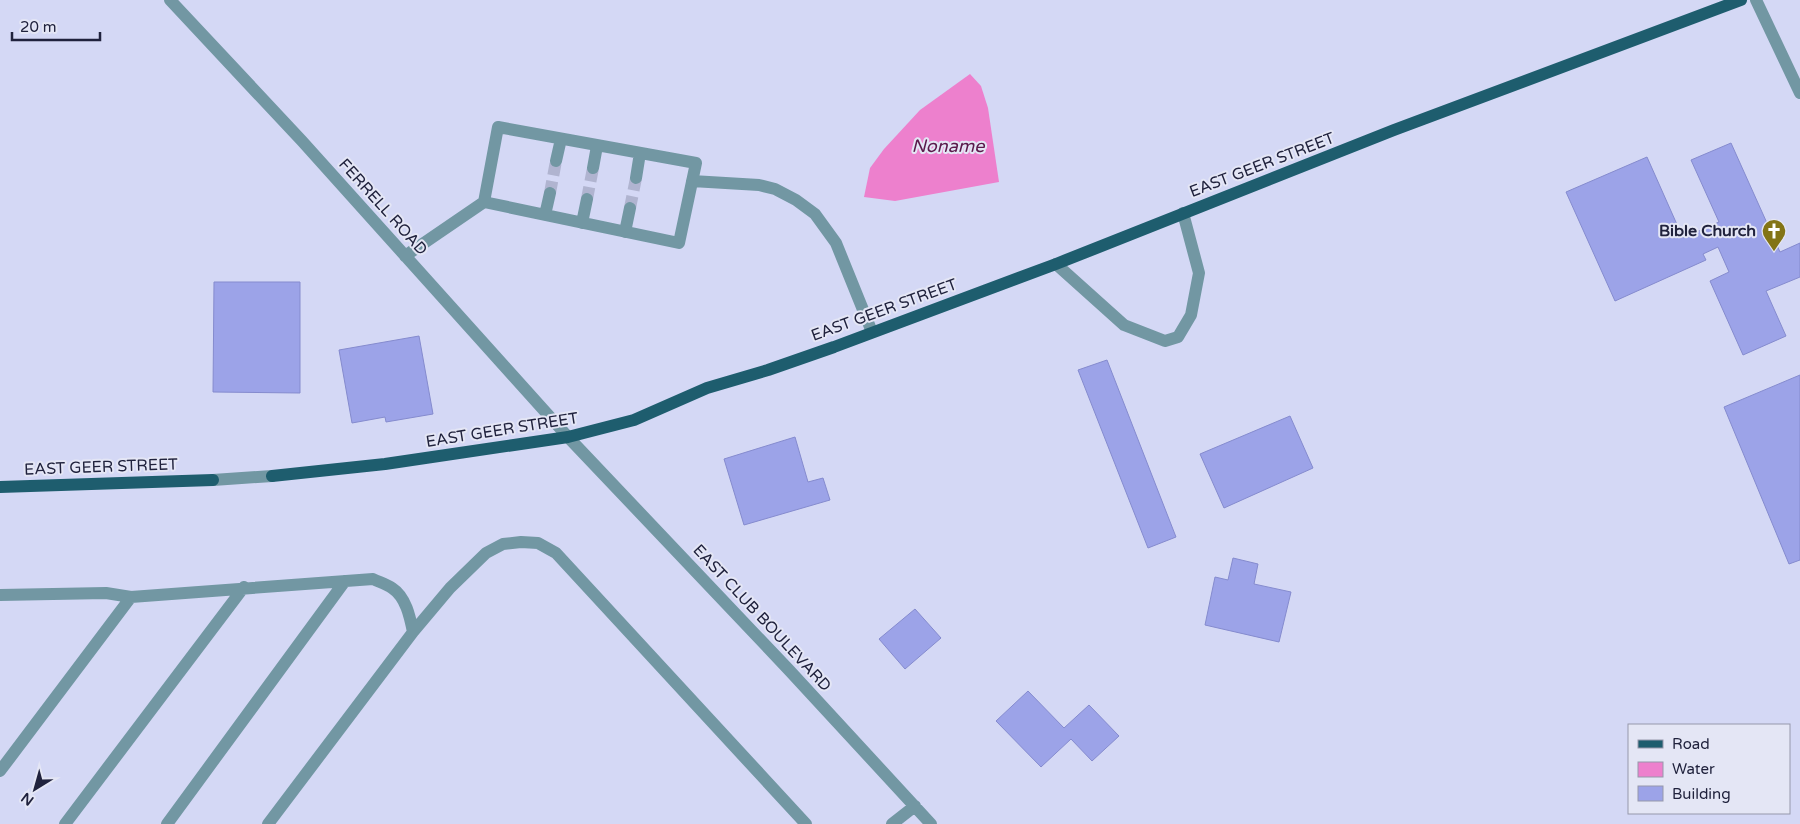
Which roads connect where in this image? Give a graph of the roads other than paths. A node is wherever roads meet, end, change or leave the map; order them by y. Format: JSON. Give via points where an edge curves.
{"nodes":[{"id":1,"x":170,"y":0,"type":"edge"},
{"id":2,"x":1741,"y":0,"type":"edge"},
{"id":3,"x":1756,"y":0,"type":"edge"},
{"id":4,"x":1800,"y":93,"type":"edge"},
{"id":5,"x":561,"y":139,"type":"junction"},
{"id":6,"x":597,"y":146,"type":"junction"},
{"id":7,"x":640,"y":153,"type":"junction"},
{"id":8,"x":556,"y":160,"type":"tunnel mouth"},
{"id":9,"x":593,"y":168,"type":"tunnel mouth"},
{"id":10,"x":636,"y":178,"type":"tunnel mouth"},
{"id":11,"x":692,"y":182,"type":"junction"},
{"id":12,"x":550,"y":193,"type":"tunnel mouth"},
{"id":13,"x":587,"y":200,"type":"tunnel mouth"},
{"id":14,"x":484,"y":202,"type":"junction"},
{"id":15,"x":630,"y":208,"type":"tunnel mouth"},
{"id":16,"x":1183,"y":214,"type":"junction"},
{"id":17,"x":545,"y":215,"type":"junction"},
{"id":18,"x":582,"y":223,"type":"junction"},
{"id":19,"x":625,"y":232,"type":"junction"},
{"id":20,"x":405,"y":256,"type":"junction"},
{"id":21,"x":1056,"y":264,"type":"junction"},
{"id":22,"x":872,"y":332,"type":"junction"},
{"id":23,"x":568,"y":437,"type":"junction"},
{"id":24,"x":272,"y":476,"type":"joint"},
{"id":25,"x":213,"y":480,"type":"joint"},
{"id":26,"x":0,"y":487,"type":"edge"},
{"id":27,"x":345,"y":581,"type":"junction"},
{"id":28,"x":244,"y":587,"type":"junction"},
{"id":29,"x":0,"y":595,"type":"edge"},
{"id":30,"x":131,"y":597,"type":"junction"},
{"id":31,"x":414,"y":632,"type":"junction"},
{"id":32,"x":0,"y":772,"type":"edge"},
{"id":33,"x":915,"y":806,"type":"junction"},
{"id":34,"x":66,"y":824,"type":"edge"},
{"id":35,"x":167,"y":824,"type":"edge"},
{"id":36,"x":268,"y":824,"type":"edge"},
{"id":37,"x":806,"y":824,"type":"edge"},
{"id":38,"x":892,"y":824,"type":"edge"},
{"id":39,"x":931,"y":824,"type":"edge"}],
"edges":[{"from":1,"to":20,"type":"street","name":"FERRELL ROAD"},
{"from":2,"to":16,"type":"main road","name":"EAST GEER STREET","via":[[1394,130]]},
{"from":3,"to":4,"type":"street"},
{"from":5,"to":6,"type":"street"},
{"from":5,"to":8,"type":"street"},
{"from":5,"to":14,"type":"street","via":[[498,127]]},
{"from":6,"to":7,"type":"street"},
{"from":6,"to":9,"type":"street"},
{"from":7,"to":10,"type":"street"},
{"from":7,"to":11,"type":"street","via":[[696,163]]},
{"from":11,"to":19,"type":"street","via":[[678,243]]},
{"from":11,"to":22,"type":"street","via":[[759,185],[796,200],[815,214],[836,243]]},
{"from":12,"to":17,"type":"street"},
{"from":13,"to":18,"type":"street"},
{"from":14,"to":17,"type":"street"},
{"from":14,"to":20,"type":"street"},
{"from":15,"to":19,"type":"street"},
{"from":16,"to":21,"type":"main road","name":"EAST GEER STREET"},
{"from":16,"to":21,"type":"street","via":[[1199,273],[1191,315],[1178,337],[1165,341],[1124,325]]},
{"from":17,"to":18,"type":"street"},
{"from":18,"to":19,"type":"street"},
{"from":20,"to":23,"type":"street","name":"FERRELL ROAD"},
{"from":21,"to":22,"type":"main road","name":"EAST GEER STREET"},
{"from":22,"to":23,"type":"main road","name":"EAST GEER STREET","via":[[768,370],[707,388],[634,420]]},
{"from":23,"to":24,"type":"main road","name":"EAST GEER STREET","via":[[385,464]]},
{"from":23,"to":33,"type":"street","name":"EAST CLUB BOULEVARD"},
{"from":24,"to":25,"type":"street","name":"EAST GEER STREET"},
{"from":25,"to":26,"type":"main road","name":"EAST GEER STREET"},
{"from":27,"to":28,"type":"street"},
{"from":27,"to":31,"type":"street","via":[[373,579],[393,588],[403,601]]},
{"from":27,"to":35,"type":"street"},
{"from":28,"to":30,"type":"street"},
{"from":28,"to":34,"type":"street"},
{"from":29,"to":30,"type":"street","via":[[106,593]]},
{"from":30,"to":32,"type":"street"},
{"from":31,"to":36,"type":"street"},
{"from":31,"to":37,"type":"street","via":[[450,588],[486,553],[503,544],[521,542],[545,546],[556,553]]},
{"from":33,"to":38,"type":"street"},
{"from":33,"to":39,"type":"street","name":"EAST CLUB BOULEVARD"}]}
